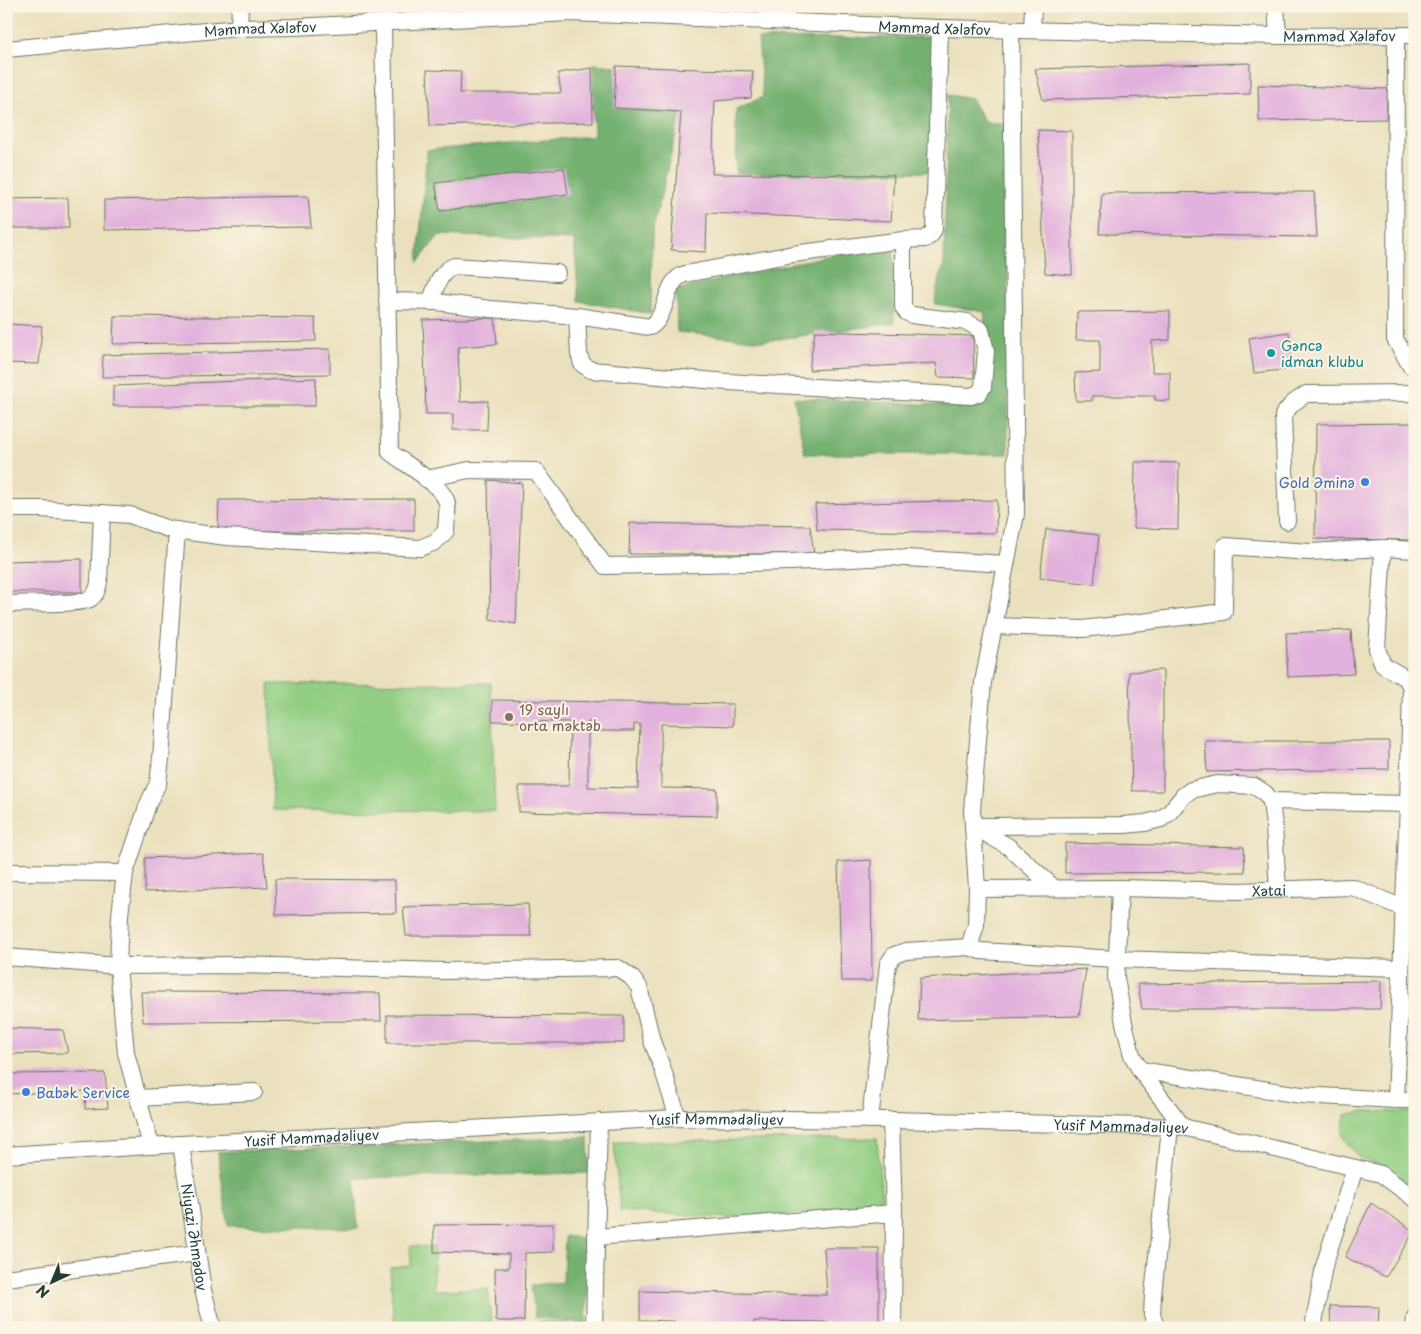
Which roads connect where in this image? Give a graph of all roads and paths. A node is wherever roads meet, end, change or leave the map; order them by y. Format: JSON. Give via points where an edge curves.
{"nodes":[{"id":1,"x":240,"y":6,"type":"edge"},
{"id":2,"x":1033,"y":6,"type":"edge"},
{"id":3,"x":1276,"y":6,"type":"edge"},
{"id":4,"x":570,"y":10,"type":"edge"},
{"id":5,"x":383,"y":23,"type":"junction"},
{"id":6,"x":240,"y":28,"type":"junction"},
{"id":7,"x":940,"y":28,"type":"junction"},
{"id":8,"x":1011,"y":30,"type":"junction"},
{"id":9,"x":1032,"y":30,"type":"junction"},
{"id":10,"x":1396,"y":35,"type":"junction"},
{"id":11,"x":1415,"y":35,"type":"edge"},
{"id":12,"x":1278,"y":36,"type":"junction"},
{"id":13,"x":6,"y":49,"type":"edge"},
{"id":14,"x":903,"y":240,"type":"junction"},
{"id":15,"x":557,"y":273,"type":"dead end"},
{"id":16,"x":387,"y":301,"type":"junction"},
{"id":17,"x":430,"y":302,"type":"junction"},
{"id":18,"x":577,"y":316,"type":"junction"},
{"id":19,"x":1415,"y":366,"type":"edge"},
{"id":20,"x":1415,"y":393,"type":"edge"},
{"id":21,"x":426,"y":479,"type":"junction"},
{"id":22,"x":6,"y":509,"type":"edge"},
{"id":23,"x":102,"y":513,"type":"junction"},
{"id":24,"x":1286,"y":521,"type":"dead end"},
{"id":25,"x":177,"y":530,"type":"junction"},
{"id":26,"x":1383,"y":548,"type":"junction"},
{"id":27,"x":1415,"y":550,"type":"edge"},
{"id":28,"x":1006,"y":564,"type":"junction"},
{"id":29,"x":6,"y":604,"type":"edge"},
{"id":30,"x":994,"y":626,"type":"junction"},
{"id":31,"x":1271,"y":801,"type":"junction"},
{"id":32,"x":1408,"y":804,"type":"junction"},
{"id":33,"x":973,"y":826,"type":"junction"},
{"id":34,"x":6,"y":872,"type":"edge"},
{"id":35,"x":125,"y":873,"type":"junction"},
{"id":36,"x":977,"y":888,"type":"junction"},
{"id":37,"x":1054,"y":888,"type":"junction"},
{"id":38,"x":1120,"y":888,"type":"junction"},
{"id":39,"x":1278,"y":890,"type":"junction"},
{"id":40,"x":1409,"y":908,"type":"edge"},
{"id":41,"x":969,"y":947,"type":"junction"},
{"id":42,"x":6,"y":957,"type":"edge"},
{"id":43,"x":1116,"y":959,"type":"junction"},
{"id":44,"x":118,"y":966,"type":"junction"},
{"id":45,"x":1401,"y":968,"type":"junction"},
{"id":46,"x":1140,"y":1070,"type":"junction"},
{"id":47,"x":254,"y":1092,"type":"dead end"},
{"id":48,"x":138,"y":1098,"type":"junction"},
{"id":49,"x":1396,"y":1100,"type":"junction"},
{"id":50,"x":1415,"y":1100,"type":"edge"},
{"id":51,"x":678,"y":1118,"type":"junction"},
{"id":52,"x":870,"y":1120,"type":"junction"},
{"id":53,"x":891,"y":1120,"type":"junction"},
{"id":54,"x":599,"y":1122,"type":"junction"},
{"id":55,"x":1177,"y":1127,"type":"junction"},
{"id":56,"x":181,"y":1144,"type":"junction"},
{"id":57,"x":151,"y":1146,"type":"junction"},
{"id":58,"x":6,"y":1155,"type":"edge"},
{"id":59,"x":1355,"y":1168,"type":"junction"},
{"id":60,"x":1415,"y":1199,"type":"edge"},
{"id":61,"x":894,"y":1214,"type":"junction"},
{"id":62,"x":596,"y":1237,"type":"junction"},
{"id":63,"x":197,"y":1253,"type":"junction"},
{"id":64,"x":6,"y":1278,"type":"edge"},
{"id":65,"x":1415,"y":1317,"type":"edge"},
{"id":66,"x":213,"y":1328,"type":"edge"},
{"id":67,"x":594,"y":1328,"type":"edge"},
{"id":68,"x":893,"y":1328,"type":"edge"},
{"id":69,"x":1156,"y":1328,"type":"edge"},
{"id":70,"x":1313,"y":1328,"type":"edge"},
{"id":71,"x":1414,"y":1328,"type":"edge"}],
"edges":[{"from":1,"to":6,"type":"street"},
{"from":2,"to":9,"type":"street"},
{"from":3,"to":12,"type":"street"},
{"from":4,"to":5,"type":"street","name":"Məmməd Xələfov"},
{"from":4,"to":7,"type":"street","name":"Məmməd Xələfov"},
{"from":5,"to":6,"type":"street","name":"Məmməd Xələfov"},
{"from":5,"to":16,"type":"street"},
{"from":6,"to":13,"type":"street","name":"Məmməd Xələfov"},
{"from":7,"to":8,"type":"street","name":"Məmməd Xələfov"},
{"from":7,"to":14,"type":"street","via":[[934,229],[925,239]]},
{"from":8,"to":9,"type":"street","name":"Məmməd Xələfov"},
{"from":8,"to":28,"type":"street","via":[[1016,514]]},
{"from":9,"to":12,"type":"street","name":"Məmməd Xələfov"},
{"from":10,"to":11,"type":"street","name":"Məmməd Xələfov"},
{"from":10,"to":12,"type":"street","name":"Məmməd Xələfov"},
{"from":10,"to":19,"type":"street","via":[[1395,339],[1410,365]]},
{"from":14,"to":18,"type":"street","via":[[793,254],[679,276],[672,284],[655,324],[650,327]]},
{"from":14,"to":18,"type":"street","via":[[903,307],[906,312],[967,322],[981,330],[986,351],[983,387],[978,393],[971,396],[738,383],[591,370],[582,364],[579,354]]},
{"from":15,"to":17,"type":"street","via":[[454,266],[446,269]]},
{"from":16,"to":17,"type":"street"},
{"from":16,"to":21,"type":"street","via":[[390,452]]},
{"from":17,"to":18,"type":"street"},
{"from":20,"to":24,"type":"street","via":[[1306,394],[1292,404],[1283,415]]},
{"from":21,"to":25,"type":"street","via":[[447,501],[446,530],[435,542],[420,548],[226,537]]},
{"from":21,"to":28,"type":"street","via":[[469,470],[536,471],[605,566],[890,557]]},
{"from":22,"to":23,"type":"street"},
{"from":23,"to":25,"type":"street","via":[[130,515]]},
{"from":23,"to":29,"type":"street","via":[[99,582],[97,592],[89,600]]},
{"from":25,"to":35,"type":"street","via":[[158,783]]},
{"from":26,"to":27,"type":"street"},
{"from":26,"to":30,"type":"street","via":[[1310,552],[1226,546],[1224,612],[1083,629]]},
{"from":26,"to":32,"type":"street","via":[[1377,649],[1383,665],[1407,679],[1411,688]]},
{"from":28,"to":30,"type":"street"},
{"from":30,"to":33,"type":"street","via":[[983,682]]},
{"from":31,"to":32,"type":"street"},
{"from":31,"to":33,"type":"street","via":[[1254,786],[1217,784],[1191,790],[1161,819],[1145,823]]},
{"from":31,"to":39,"type":"street"},
{"from":32,"to":40,"type":"street"},
{"from":33,"to":36,"type":"street"},
{"from":33,"to":37,"type":"street","via":[[1009,847]]},
{"from":34,"to":35,"type":"street"},
{"from":35,"to":44,"type":"street"},
{"from":36,"to":37,"type":"street","name":"Xətai"},
{"from":36,"to":41,"type":"street","via":[[976,925]]},
{"from":37,"to":38,"type":"street","name":"Xətai"},
{"from":38,"to":39,"type":"street","name":"Xətai"},
{"from":38,"to":43,"type":"street"},
{"from":39,"to":40,"type":"street","name":"Xətai","via":[[1352,886]]},
{"from":40,"to":45,"type":"street"},
{"from":41,"to":43,"type":"street","via":[[980,951]]},
{"from":41,"to":52,"type":"street","via":[[906,951],[894,955],[888,964]]},
{"from":42,"to":44,"type":"street"},
{"from":43,"to":45,"type":"street"},
{"from":43,"to":46,"type":"street","via":[[1124,1023],[1132,1055]]},
{"from":44,"to":48,"type":"street","via":[[126,1053]]},
{"from":44,"to":51,"type":"street","via":[[237,965],[443,971],[618,968],[631,976],[639,987],[652,1041]]},
{"from":45,"to":49,"type":"street"},
{"from":46,"to":49,"type":"street","via":[[1302,1095]]},
{"from":46,"to":55,"type":"street"},
{"from":47,"to":48,"type":"street"},
{"from":48,"to":57,"type":"street"},
{"from":49,"to":50,"type":"street"},
{"from":51,"to":52,"type":"street","name":"Yusif Məmmədəliyev"},
{"from":51,"to":54,"type":"street","name":"Yusif Məmmədəliyev"},
{"from":52,"to":53,"type":"street","name":"Yusif Məmmədəliyev"},
{"from":53,"to":55,"type":"street","name":"Yusif Məmmədəliyev"},
{"from":53,"to":61,"type":"street"},
{"from":54,"to":56,"type":"street","name":"Yusif Məmmədəliyev"},
{"from":54,"to":62,"type":"street"},
{"from":55,"to":59,"type":"street","name":"Yusif Məmmədəliyev"},
{"from":55,"to":69,"type":"street","via":[[1153,1296],[1152,1314]]},
{"from":56,"to":57,"type":"street","name":"Yusif Məmmədəliyev"},
{"from":56,"to":63,"type":"street","name":"Niyazi Əhmədov"},
{"from":57,"to":58,"type":"street","name":"Yusif Məmmədəliyev"},
{"from":59,"to":60,"type":"street","name":"Yusif Məmmədəliyev","via":[[1381,1174]]},
{"from":59,"to":70,"type":"street","via":[[1324,1266]]},
{"from":61,"to":62,"type":"street"},
{"from":61,"to":68,"type":"street"},
{"from":62,"to":67,"type":"street"},
{"from":63,"to":64,"type":"street"},
{"from":63,"to":66,"type":"street","name":"Niyazi Əhmədov"},
{"from":65,"to":71,"type":"street"}]}
